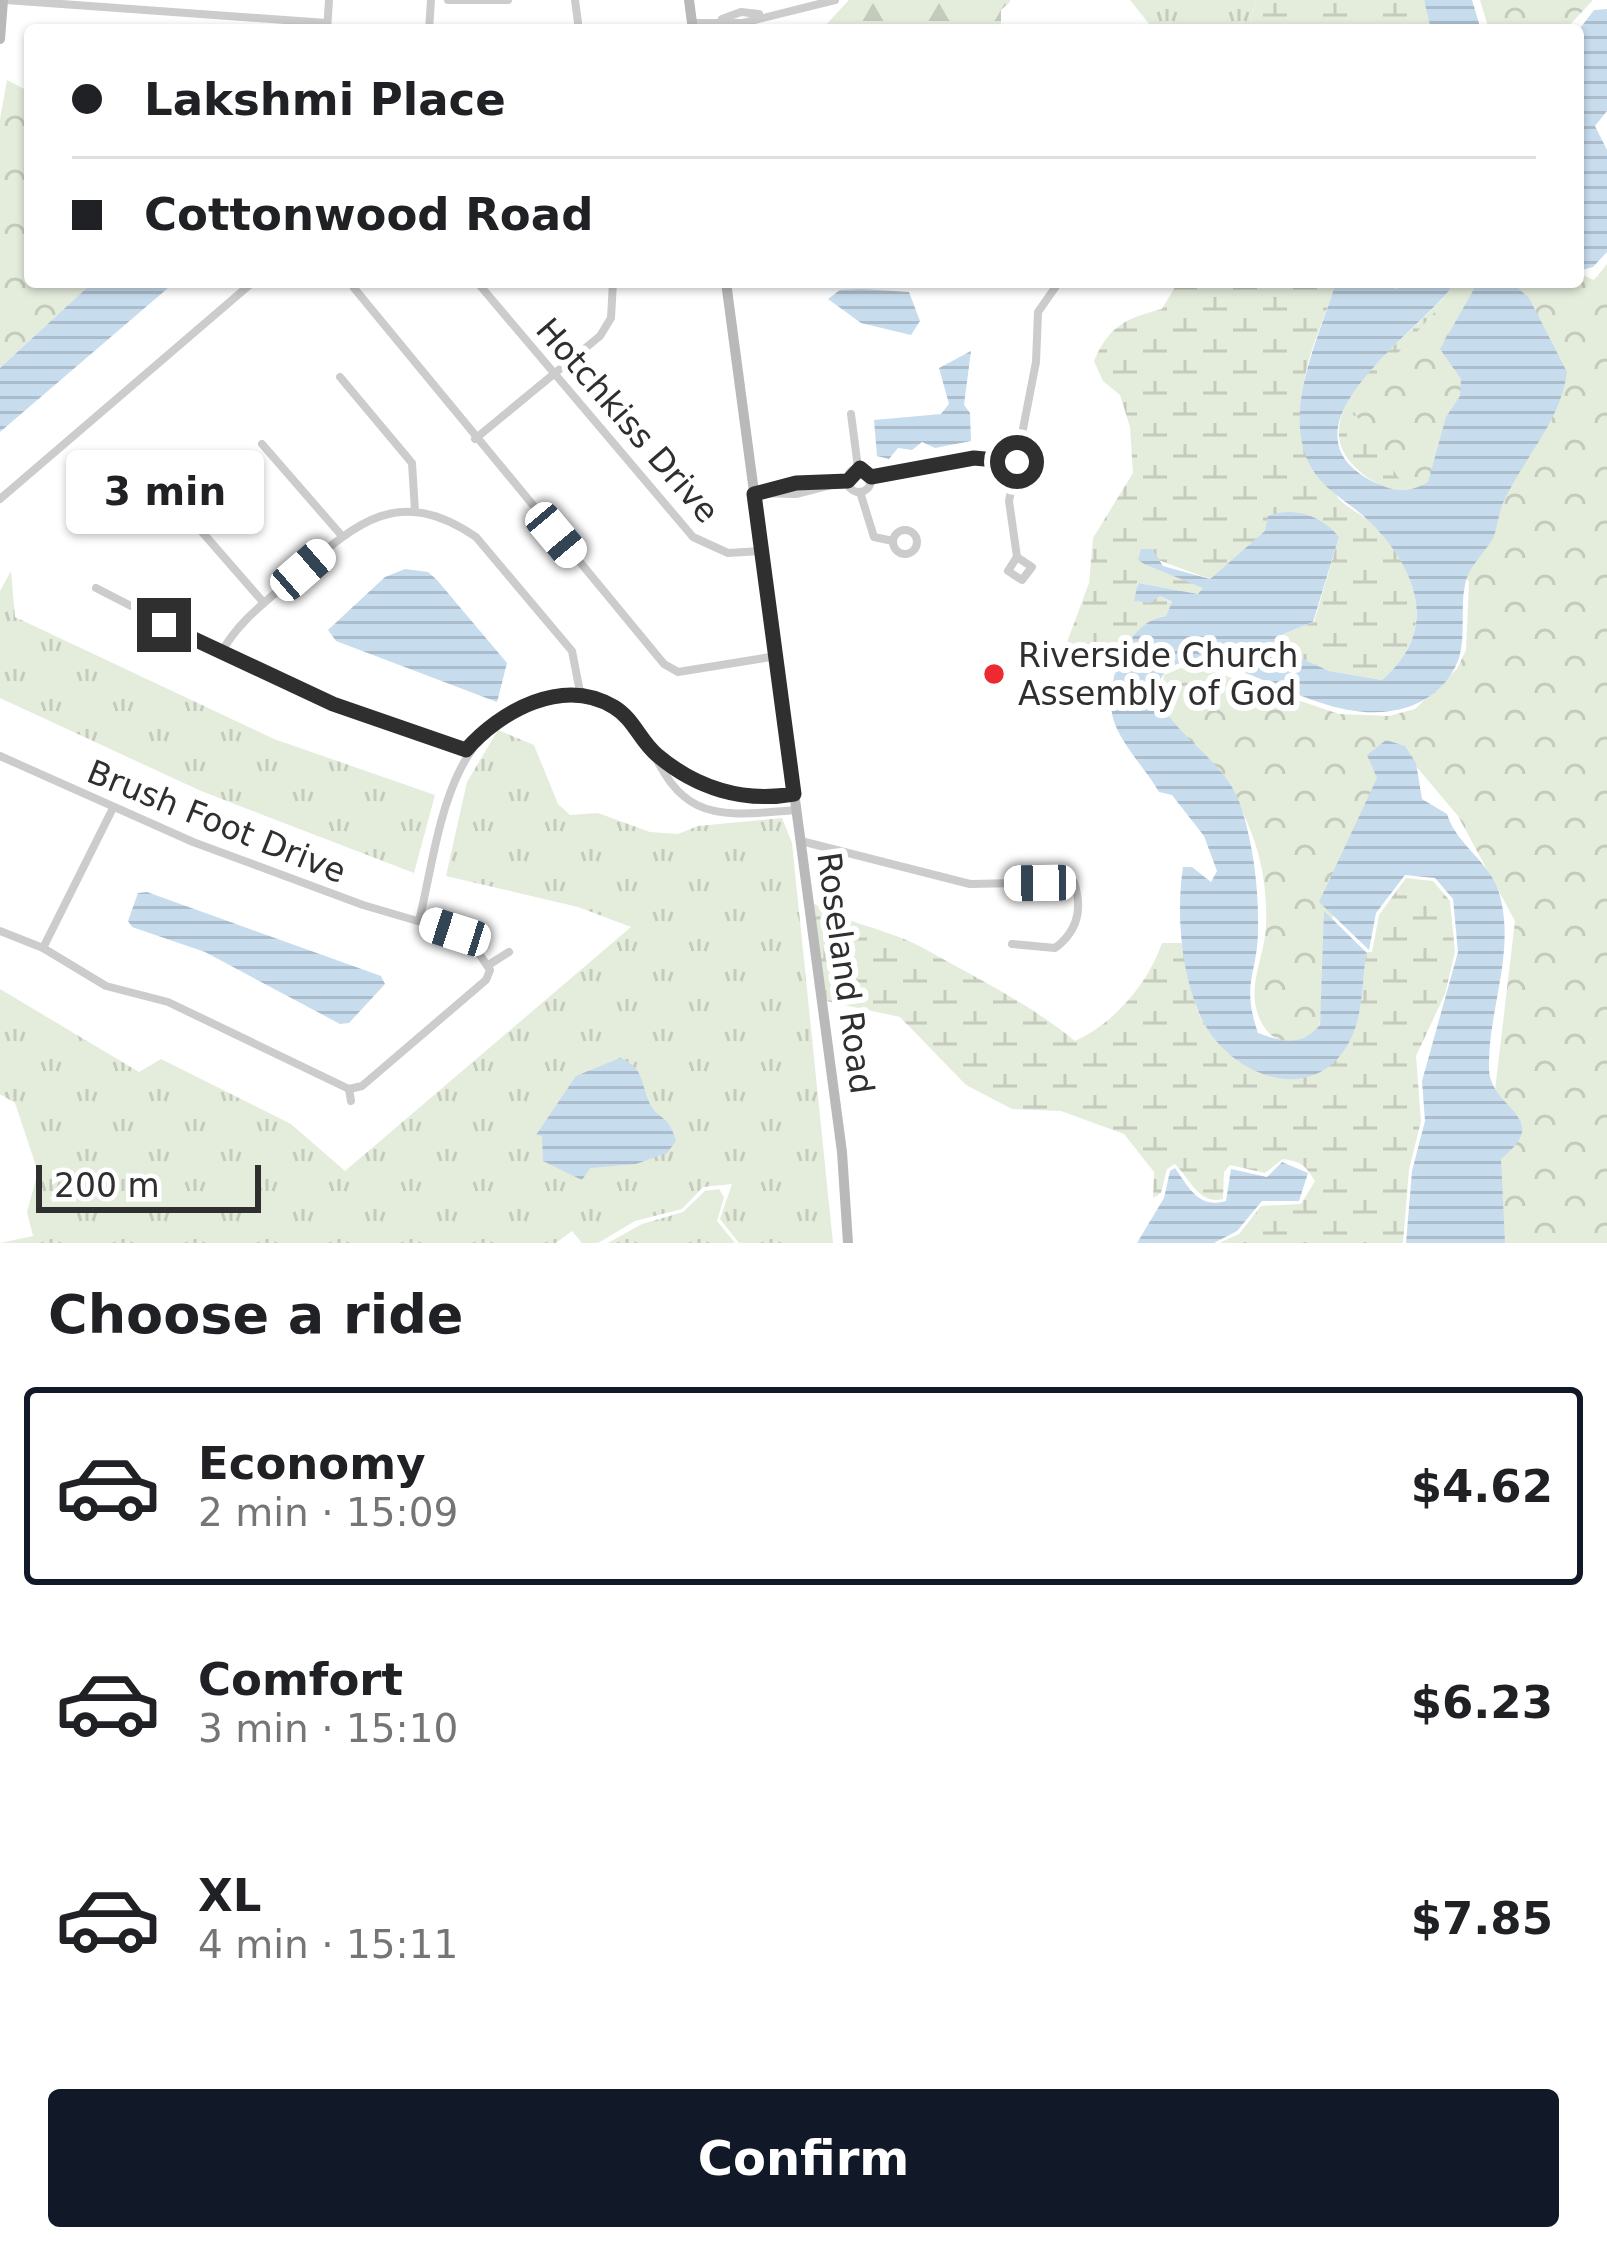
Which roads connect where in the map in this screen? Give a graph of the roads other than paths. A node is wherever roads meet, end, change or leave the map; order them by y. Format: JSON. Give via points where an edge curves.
{"nodes":[{"id":1,"x":4,"y":0,"type":"edge"},
{"id":2,"x":448,"y":0,"type":"edge"},
{"id":3,"x":508,"y":0,"type":"edge"},
{"id":4,"x":835,"y":0,"type":"edge"},
{"id":5,"x":106,"y":3,"type":"edge"},
{"id":6,"x":299,"y":24,"type":"edge"},
{"id":7,"x":704,"y":24,"type":"edge"},
{"id":8,"x":0,"y":39,"type":"edge"},
{"id":9,"x":246,"y":288,"type":"edge"},
{"id":10,"x":354,"y":288,"type":"dead end"},
{"id":11,"x":482,"y":288,"type":"edge"},
{"id":12,"x":613,"y":288,"type":"edge"},
{"id":13,"x":727,"y":288,"type":"edge"},
{"id":14,"x":1056,"y":288,"type":"edge"},
{"id":15,"x":555,"y":374,"type":"junction"},
{"id":16,"x":340,"y":377,"type":"dead end"},
{"id":17,"x":851,"y":414,"type":"dead end"},
{"id":18,"x":475,"y":439,"type":"junction"},
{"id":19,"x":262,"y":444,"type":"dead end"},
{"id":20,"x":1017,"y":462,"type":"junction"},
{"id":21,"x":858,"y":468,"type":"junction"},
{"id":22,"x":871,"y":477,"type":"junction"},
{"id":23,"x":848,"y":481,"type":"junction"},
{"id":24,"x":860,"y":492,"type":"junction"},
{"id":25,"x":754,"y":494,"type":"junction"},
{"id":26,"x":0,"y":499,"type":"edge"},
{"id":27,"x":183,"y":510,"type":"dead end"},
{"id":28,"x":415,"y":511,"type":"junction"},
{"id":29,"x":342,"y":536,"type":"junction"},
{"id":30,"x":893,"y":541,"type":"dead end"},
{"id":31,"x":762,"y":551,"type":"junction"},
{"id":32,"x":1017,"y":556,"type":"dead end"},
{"id":33,"x":96,"y":587,"type":"dead end"},
{"id":34,"x":264,"y":603,"type":"junction"},
{"id":35,"x":221,"y":653,"type":"junction"},
{"id":36,"x":777,"y":656,"type":"junction"},
{"id":37,"x":580,"y":697,"type":"junction"},
{"id":38,"x":466,"y":750,"type":"junction"},
{"id":39,"x":0,"y":755,"type":"edge"},
{"id":40,"x":658,"y":756,"type":"junction"},
{"id":41,"x":794,"y":794,"type":"junction"},
{"id":42,"x":752,"y":797,"type":"junction"},
{"id":43,"x":112,"y":810,"type":"junction"},
{"id":44,"x":797,"y":810,"type":"junction"},
{"id":45,"x":752,"y":812,"type":"junction"},
{"id":46,"x":801,"y":841,"type":"junction"},
{"id":47,"x":419,"y":921,"type":"junction"},
{"id":48,"x":0,"y":931,"type":"edge"},
{"id":49,"x":1012,"y":944,"type":"dead end"},
{"id":50,"x":43,"y":948,"type":"junction"},
{"id":51,"x":509,"y":952,"type":"dead end"},
{"id":52,"x":490,"y":964,"type":"junction"},
{"id":53,"x":349,"y":1088,"type":"junction"},
{"id":54,"x":351,"y":1101,"type":"dead end"},
{"id":55,"x":848,"y":1243,"type":"edge"}],
"edges":[{"from":1,"to":5,"type":"street"},
{"from":1,"to":8,"type":"main road"},
{"from":2,"to":3,"type":"street"},
{"from":4,"to":7,"type":"street"},
{"from":5,"to":6,"type":"street"},
{"from":9,"to":26,"type":"street"},
{"from":10,"to":18,"type":"street"},
{"from":11,"to":15,"type":"street","name":"Hotchkiss Drive"},
{"from":12,"to":15,"type":"street","via":[[611,318],[600,336]]},
{"from":13,"to":25,"type":"main road","name":"Roseland Road"},
{"from":14,"to":20,"type":"street","via":[[1038,312]]},
{"from":15,"to":18,"type":"street"},
{"from":15,"to":31,"type":"street","name":"Hotchkiss Drive","via":[[693,537],[728,553]]},
{"from":16,"to":28,"type":"street","via":[[412,463]]},
{"from":17,"to":21,"type":"street"},
{"from":18,"to":36,"type":"street","via":[[671,670]]},
{"from":19,"to":29,"type":"street"},
{"from":20,"to":22,"type":"street","via":[[974,458]]},
{"from":20,"to":32,"type":"street","via":[[1009,501]]},
{"from":21,"to":22,"type":"street"},
{"from":21,"to":23,"type":"street"},
{"from":22,"to":24,"type":"street"},
{"from":23,"to":24,"type":"street"},
{"from":23,"to":25,"type":"street"},
{"from":24,"to":30,"type":"street","via":[[874,537]]},
{"from":25,"to":31,"type":"main road","name":"Roseland Road"},
{"from":27,"to":34,"type":"street"},
{"from":28,"to":29,"type":"street","via":[[373,516]]},
{"from":28,"to":37,"type":"street","via":[[476,537],[572,651]]},
{"from":29,"to":34,"type":"street"},
{"from":31,"to":36,"type":"main road","name":"Roseland Road"},
{"from":33,"to":35,"type":"street"},
{"from":34,"to":35,"type":"street"},
{"from":35,"to":38,"type":"street","via":[[333,704]]},
{"from":36,"to":41,"type":"main road","name":"Roseland Road"},
{"from":37,"to":38,"type":"street","via":[[524,704]]},
{"from":37,"to":40,"type":"street","via":[[626,715]]},
{"from":38,"to":47,"type":"street"},
{"from":39,"to":43,"type":"street","name":"Brush Foot Drive"},
{"from":40,"to":42,"type":"street","via":[[700,785]]},
{"from":40,"to":45,"type":"street","via":[[660,770],[696,805]]},
{"from":41,"to":42,"type":"street"},
{"from":41,"to":44,"type":"main road","name":"Roseland Road"},
{"from":42,"to":45,"type":"street"},
{"from":43,"to":47,"type":"street","name":"Brush Foot Drive"},
{"from":43,"to":50,"type":"street"},
{"from":44,"to":45,"type":"street"},
{"from":44,"to":46,"type":"main road","name":"Roseland Road"},
{"from":46,"to":49,"type":"street","via":[[970,884],[1074,882],[1077,925],[1068,939],[1055,948]]},
{"from":46,"to":55,"type":"main road","name":"Roseland Road"},
{"from":47,"to":52,"type":"street","name":"Brush Foot Drive","via":[[455,932]]},
{"from":48,"to":50,"type":"street"},
{"from":50,"to":53,"type":"street","via":[[106,986],[169,1002]]},
{"from":51,"to":52,"type":"street"},
{"from":52,"to":53,"type":"street","via":[[486,980],[362,1086]]},
{"from":53,"to":54,"type":"street"}]}
